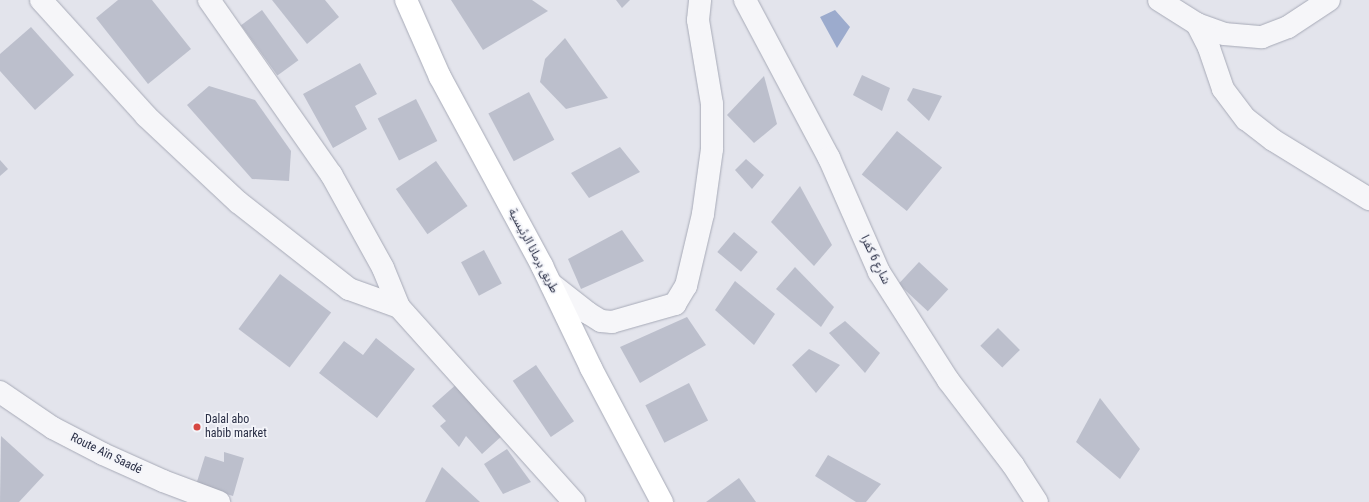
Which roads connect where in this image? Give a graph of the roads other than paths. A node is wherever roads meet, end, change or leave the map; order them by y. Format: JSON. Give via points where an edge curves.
{"nodes":[{"id":1,"x":41,"y":0,"type":"edge"},
{"id":2,"x":209,"y":0,"type":"edge"},
{"id":3,"x":406,"y":0,"type":"edge"},
{"id":4,"x":700,"y":0,"type":"edge"},
{"id":5,"x":745,"y":0,"type":"edge"},
{"id":6,"x":1159,"y":0,"type":"edge"},
{"id":7,"x":1320,"y":3,"type":"edge"},
{"id":8,"x":1197,"y":24,"type":"junction"},
{"id":9,"x":1369,"y":199,"type":"edge"},
{"id":10,"x":551,"y":284,"type":"junction"},
{"id":11,"x":399,"y":307,"type":"junction"},
{"id":12,"x":0,"y":392,"type":"edge"},
{"id":13,"x":219,"y":502,"type":"edge"},
{"id":14,"x":574,"y":502,"type":"edge"},
{"id":15,"x":662,"y":502,"type":"edge"},
{"id":16,"x":1037,"y":502,"type":"edge"}],
"edges":[{"from":1,"to":11,"type":"street","via":[[146,116],[238,202],[349,289]]},
{"from":2,"to":11,"type":"street","via":[[331,174],[384,268]]},
{"from":3,"to":10,"type":"main road","name":"طريق برمانا الرئيسية","via":[[440,77]]},
{"from":4,"to":10,"type":"street","via":[[698,20],[712,104],[712,149],[703,214],[686,286],[675,304],[612,322],[601,321],[588,313]]},
{"from":5,"to":16,"type":"street","name":"شارع 6 كفرا","via":[[829,158],[878,272],[948,380],[1013,465]]},
{"from":6,"to":8,"type":"street"},
{"from":7,"to":8,"type":"street","via":[[1288,27],[1262,37],[1224,34]]},
{"from":8,"to":9,"type":"street","via":[[1209,48],[1223,88],[1246,119],[1273,140]]},
{"from":10,"to":15,"type":"main road","name":"طريق برمانا الرئيسية","via":[[591,368]]},
{"from":11,"to":14,"type":"street"},
{"from":12,"to":13,"type":"street","name":"Route Aïn Saadé","via":[[53,428],[103,454],[163,481]]}]}
